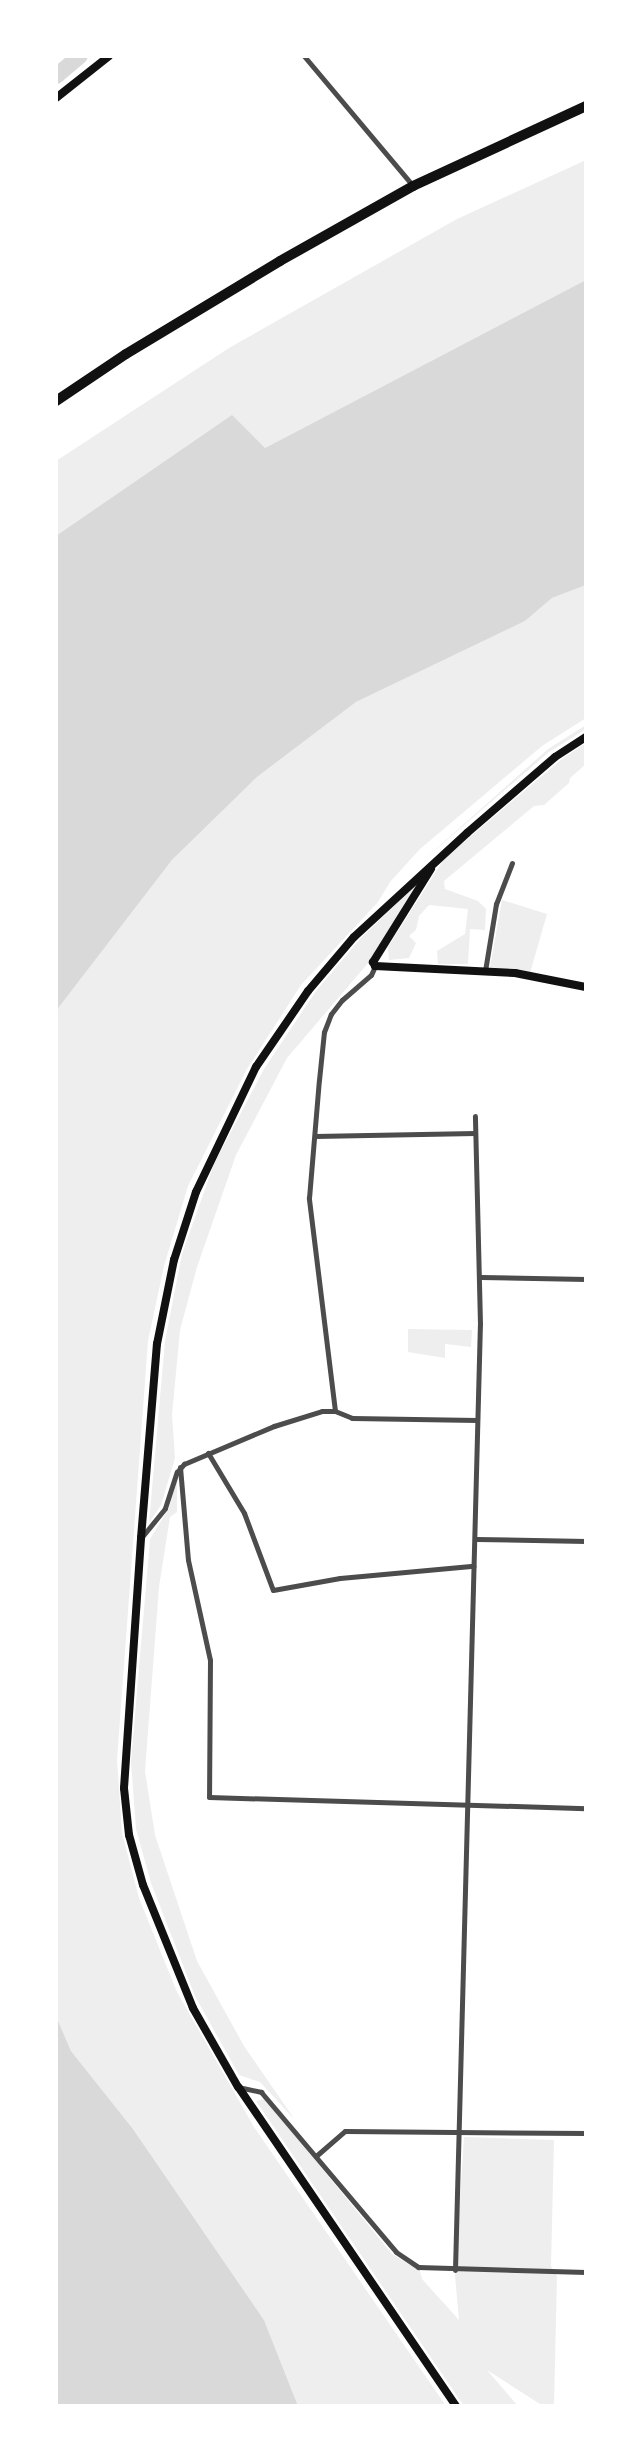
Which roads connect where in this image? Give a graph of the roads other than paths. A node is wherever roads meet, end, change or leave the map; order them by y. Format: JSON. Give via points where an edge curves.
{"nodes":[{"id":1,"x":108,"y":56,"type":"edge"},
{"id":2,"x":304,"y":56,"type":"edge"},
{"id":3,"x":56,"y":98,"type":"edge"},
{"id":4,"x":586,"y":106,"type":"edge"},
{"id":5,"x":413,"y":186,"type":"junction"},
{"id":6,"x":56,"y":401,"type":"edge"},
{"id":7,"x":586,"y":737,"type":"edge"},
{"id":8,"x":436,"y":860,"type":"junction"},
{"id":9,"x":512,"y":863,"type":"dead end"},
{"id":10,"x":374,"y":965,"type":"junction"},
{"id":11,"x":485,"y":971,"type":"junction"},
{"id":12,"x":586,"y":987,"type":"edge"},
{"id":13,"x":475,"y":1116,"type":"dead end"},
{"id":14,"x":475,"y":1133,"type":"junction"},
{"id":15,"x":315,"y":1136,"type":"junction"},
{"id":16,"x":481,"y":1277,"type":"junction"},
{"id":17,"x":586,"y":1279,"type":"edge"},
{"id":18,"x":335,"y":1411,"type":"junction"},
{"id":19,"x":477,"y":1420,"type":"junction"},
{"id":20,"x":208,"y":1453,"type":"junction"},
{"id":21,"x":180,"y":1467,"type":"junction"},
{"id":22,"x":141,"y":1538,"type":"junction"},
{"id":23,"x":476,"y":1539,"type":"junction"},
{"id":24,"x":586,"y":1542,"type":"edge"},
{"id":25,"x":473,"y":1566,"type":"junction"},
{"id":26,"x":468,"y":1804,"type":"junction"},
{"id":27,"x":586,"y":1808,"type":"edge"},
{"id":28,"x":238,"y":2087,"type":"junction"},
{"id":29,"x":459,"y":2130,"type":"junction"},
{"id":30,"x":586,"y":2133,"type":"edge"},
{"id":31,"x":316,"y":2156,"type":"junction"},
{"id":32,"x":455,"y":2270,"type":"junction"},
{"id":33,"x":586,"y":2272,"type":"edge"},
{"id":34,"x":456,"y":2406,"type":"edge"}],
"edges":[{"from":1,"to":3,"type":"main road"},
{"from":2,"to":5,"type":"street"},
{"from":4,"to":5,"type":"highway"},
{"from":5,"to":6,"type":"highway","via":[[280,261]]},
{"from":7,"to":8,"type":"main road","via":[[555,757]]},
{"from":8,"to":10,"type":"main road"},
{"from":8,"to":22,"type":"main road","via":[[354,937],[308,991],[256,1067],[200,1181],[174,1260],[157,1344]]},
{"from":9,"to":11,"type":"street","via":[[496,904]]},
{"from":10,"to":11,"type":"main road"},
{"from":10,"to":15,"type":"street","via":[[371,975],[336,1007],[324,1032]]},
{"from":11,"to":12,"type":"main road"},
{"from":13,"to":14,"type":"street"},
{"from":14,"to":15,"type":"street"},
{"from":14,"to":16,"type":"street"},
{"from":15,"to":18,"type":"street","via":[[309,1198]]},
{"from":16,"to":17,"type":"street"},
{"from":16,"to":19,"type":"street"},
{"from":18,"to":19,"type":"street","via":[[352,1418]]},
{"from":18,"to":20,"type":"street","via":[[274,1426]]},
{"from":19,"to":23,"type":"street"},
{"from":20,"to":21,"type":"street"},
{"from":20,"to":25,"type":"street","via":[[244,1513],[274,1590],[340,1578]]},
{"from":21,"to":22,"type":"street","via":[[165,1508]]},
{"from":21,"to":26,"type":"street","via":[[188,1560],[210,1660],[209,1797]]},
{"from":22,"to":28,"type":"main road","via":[[124,1752],[129,1835],[172,1962]]},
{"from":23,"to":24,"type":"street"},
{"from":23,"to":25,"type":"street"},
{"from":25,"to":26,"type":"street"},
{"from":26,"to":27,"type":"street"},
{"from":26,"to":29,"type":"street"},
{"from":28,"to":31,"type":"street","via":[[261,2092]]},
{"from":28,"to":34,"type":"main road"},
{"from":29,"to":30,"type":"street"},
{"from":29,"to":31,"type":"street","via":[[345,2131]]},
{"from":29,"to":32,"type":"street"},
{"from":31,"to":32,"type":"street","via":[[396,2252],[418,2267]]},
{"from":32,"to":33,"type":"street"}]}
